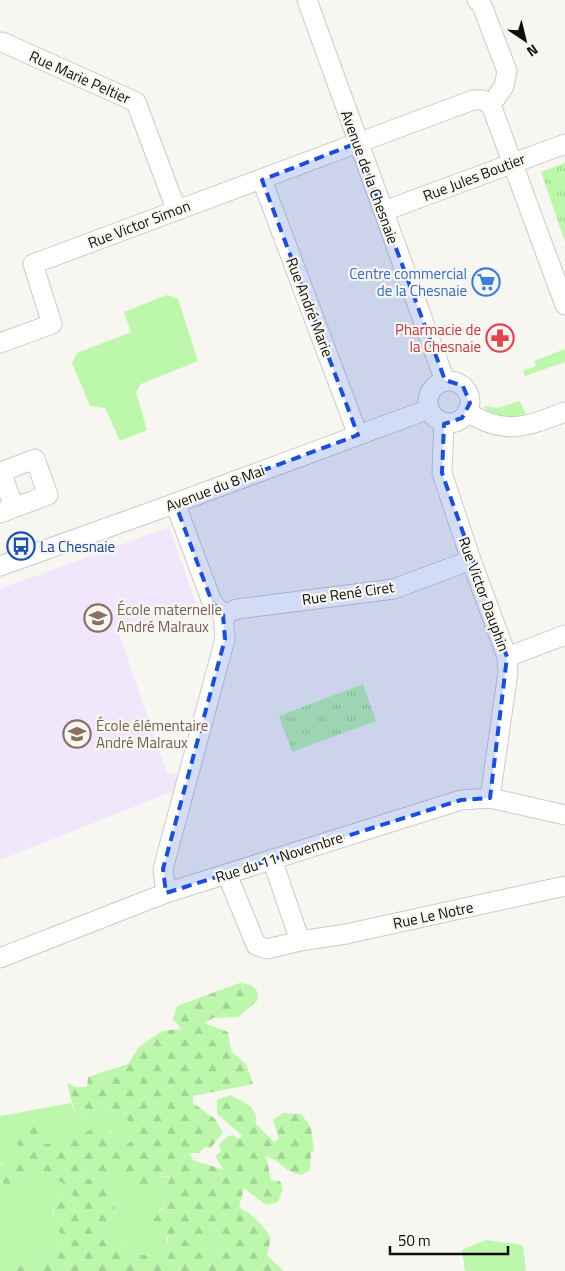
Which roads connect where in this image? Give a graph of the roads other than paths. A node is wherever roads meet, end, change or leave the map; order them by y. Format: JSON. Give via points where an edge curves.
{"nodes":[{"id":1,"x":307,"y":0,"type":"edge"},
{"id":2,"x":477,"y":0,"type":"edge"},
{"id":3,"x":1,"y":41,"type":"edge"},
{"id":4,"x":491,"y":105,"type":"junction"},
{"id":5,"x":357,"y":143,"type":"junction"},
{"id":6,"x":565,"y":144,"type":"edge"},
{"id":7,"x":513,"y":162,"type":"junction"},
{"id":8,"x":262,"y":180,"type":"junction"},
{"id":9,"x":176,"y":209,"type":"junction"},
{"id":10,"x":384,"y":211,"type":"junction"},
{"id":11,"x":565,"y":305,"type":"edge"},
{"id":12,"x":0,"y":343,"type":"edge"},
{"id":13,"x":445,"y":381,"type":"junction"},
{"id":14,"x":429,"y":409,"type":"junction"},
{"id":15,"x":467,"y":412,"type":"junction"},
{"id":16,"x":565,"y":412,"type":"edge"},
{"id":17,"x":444,"y":422,"type":"junction"},
{"id":18,"x":358,"y":436,"type":"junction"},
{"id":19,"x":175,"y":503,"type":"junction"},
{"id":20,"x":471,"y":560,"type":"junction"},
{"id":21,"x":0,"y":566,"type":"edge"},
{"id":22,"x":223,"y":615,"type":"junction"},
{"id":23,"x":565,"y":635,"type":"edge"},
{"id":24,"x":507,"y":656,"type":"junction"},
{"id":25,"x":490,"y":798,"type":"junction"},
{"id":26,"x":565,"y":815,"type":"edge"},
{"id":27,"x":272,"y":859,"type":"junction"},
{"id":28,"x":227,"y":874,"type":"junction"},
{"id":29,"x":565,"y":886,"type":"edge"},
{"id":30,"x":166,"y":893,"type":"junction"},
{"id":31,"x":300,"y":941,"type":"junction"},
{"id":32,"x":0,"y":958,"type":"edge"}],
"edges":[{"from":1,"to":5,"type":"street","name":"Avenue de la Chesnaie"},
{"from":2,"to":4,"type":"street","via":[[481,3],[507,71],[504,86]]},
{"from":3,"to":9,"type":"street","name":"Rue Marie Peltier","via":[[136,102]]},
{"from":4,"to":5,"type":"street","name":"Rue Victor Simon","via":[[483,100],[473,100]]},
{"from":4,"to":7,"type":"street"},
{"from":5,"to":8,"type":"street","name":"Rue Victor Simon"},
{"from":5,"to":10,"type":"street","name":"Avenue de la Chesnaie"},
{"from":6,"to":7,"type":"street","name":"Rue Jules Boutier"},
{"from":7,"to":10,"type":"street","name":"Rue Jules Boutier"},
{"from":7,"to":11,"type":"street"},
{"from":8,"to":9,"type":"street","name":"Rue Victor Simon"},
{"from":8,"to":18,"type":"street","name":"Rue André Marie"},
{"from":9,"to":12,"type":"street","name":"Rue Victor Simon","via":[[33,264],[52,324]]},
{"from":10,"to":13,"type":"street","name":"Avenue de la Chesnaie"},
{"from":13,"to":14,"type":"street","via":[[430,391]]},
{"from":13,"to":15,"type":"street","via":[[458,383],[466,389],[470,400]]},
{"from":14,"to":17,"type":"street","via":[[436,419]]},
{"from":14,"to":18,"type":"street","name":"Avenue du 8 Mai"},
{"from":15,"to":16,"type":"street","via":[[487,424],[513,427]]},
{"from":15,"to":17,"type":"street","via":[[458,421]]},
{"from":17,"to":20,"type":"street","name":"Rue Victor Dauphin","via":[[442,473]]},
{"from":18,"to":19,"type":"street","name":"Avenue du 8 Mai"},
{"from":19,"to":21,"type":"street","name":"Avenue du 8 Mai"},
{"from":19,"to":22,"type":"street","via":[[212,602]]},
{"from":20,"to":22,"type":"street","name":"Rue René Ciret","via":[[394,589],[237,609]]},
{"from":20,"to":24,"type":"street","name":"Rue Victor Dauphin"},
{"from":22,"to":30,"type":"street","via":[[224,639],[163,869]]},
{"from":23,"to":24,"type":"street"},
{"from":24,"to":25,"type":"street","name":"Rue Victor Dauphin","via":[[508,672]]},
{"from":25,"to":26,"type":"street","name":"Rue du 11 Novembre"},
{"from":25,"to":27,"type":"street","name":"Rue du 11 Novembre","via":[[461,800]]},
{"from":27,"to":28,"type":"street","name":"Rue du 11 Novembre"},
{"from":27,"to":31,"type":"street"},
{"from":28,"to":30,"type":"street","name":"Rue du 11 Novembre"},
{"from":28,"to":31,"type":"street","name":"Rue Le Notre","via":[[256,945],[267,949]]},
{"from":29,"to":31,"type":"street","name":"Rue Le Notre"},
{"from":30,"to":32,"type":"street","name":"Rue du 11 Novembre"}]}
